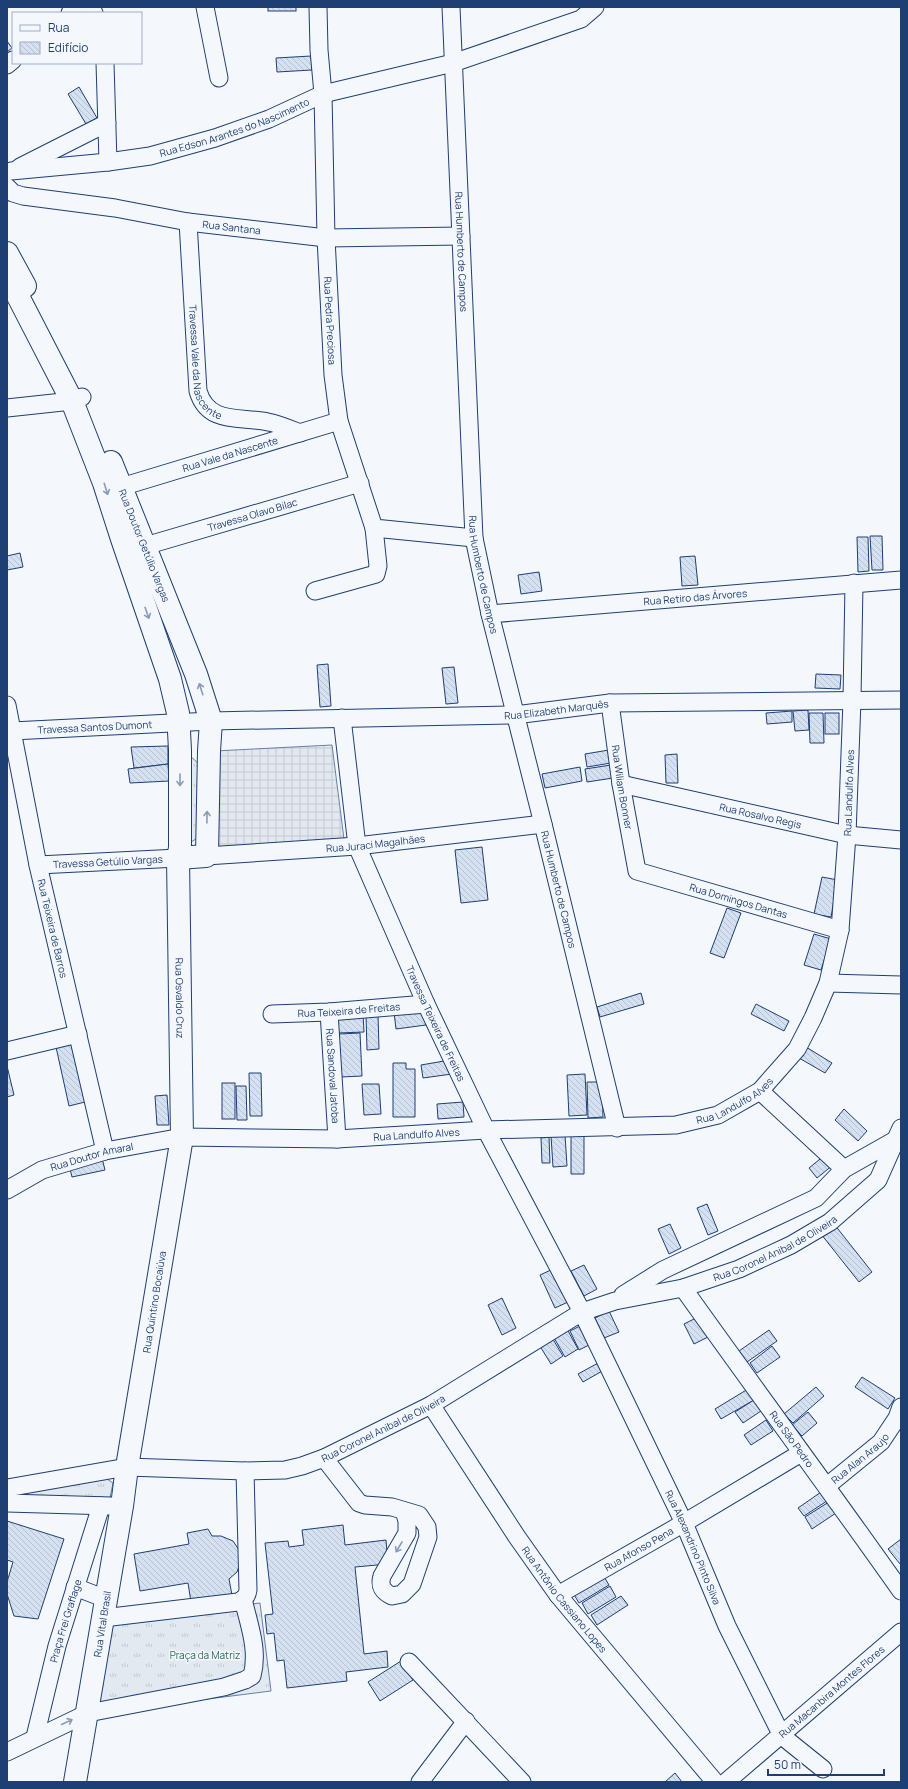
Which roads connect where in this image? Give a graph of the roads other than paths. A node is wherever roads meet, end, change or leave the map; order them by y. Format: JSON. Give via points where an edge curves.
{"nodes":[{"id":1,"x":205,"y":7,"type":"edge"},
{"id":2,"x":318,"y":7,"type":"edge"},
{"id":3,"x":451,"y":7,"type":"edge"},
{"id":4,"x":595,"y":7,"type":"edge"},
{"id":5,"x":453,"y":63,"type":"junction"},
{"id":6,"x":105,"y":64,"type":"edge"},
{"id":7,"x":219,"y":78,"type":"dead end"},
{"id":8,"x":323,"y":94,"type":"junction"},
{"id":9,"x":107,"y":123,"type":"junction"},
{"id":10,"x":108,"y":162,"type":"junction"},
{"id":11,"x":8,"y":177,"type":"edge"},
{"id":12,"x":188,"y":222,"type":"junction"},
{"id":13,"x":462,"y":236,"type":"junction"},
{"id":14,"x":326,"y":238,"type":"junction"},
{"id":15,"x":7,"y":253,"type":"edge"},
{"id":16,"x":7,"y":275,"type":"edge"},
{"id":17,"x":77,"y":398,"type":"junction"},
{"id":18,"x":7,"y":408,"type":"edge"},
{"id":19,"x":339,"y":421,"type":"junction"},
{"id":20,"x":300,"y":433,"type":"junction"},
{"id":21,"x":360,"y":483,"type":"junction"},
{"id":22,"x":121,"y":487,"type":"junction"},
{"id":23,"x":374,"y":528,"type":"junction"},
{"id":24,"x":474,"y":538,"type":"junction"},
{"id":25,"x":145,"y":546,"type":"junction"},
{"id":26,"x":901,"y":580,"type":"edge"},
{"id":27,"x":854,"y":583,"type":"junction"},
{"id":28,"x":315,"y":592,"type":"dead end"},
{"id":29,"x":490,"y":614,"type":"junction"},
{"id":30,"x":852,"y":700,"type":"junction"},
{"id":31,"x":901,"y":700,"type":"edge"},
{"id":32,"x":610,"y":703,"type":"junction"},
{"id":33,"x":7,"y":705,"type":"edge"},
{"id":34,"x":515,"y":715,"type":"junction"},
{"id":35,"x":342,"y":718,"type":"junction"},
{"id":36,"x":211,"y":721,"type":"junction"},
{"id":37,"x":178,"y":723,"type":"junction"},
{"id":38,"x":12,"y":731,"type":"junction"},
{"id":39,"x":180,"y":750,"type":"junction"},
{"id":40,"x":209,"y":751,"type":"junction"},
{"id":41,"x":621,"y":784,"type":"junction"},
{"id":42,"x":543,"y":824,"type":"junction"},
{"id":43,"x":846,"y":836,"type":"junction"},
{"id":44,"x":901,"y":840,"type":"edge"},
{"id":45,"x":357,"y":846,"type":"junction"},
{"id":46,"x":206,"y":851,"type":"junction"},
{"id":47,"x":179,"y":853,"type":"junction"},
{"id":48,"x":38,"y":865,"type":"junction"},
{"id":49,"x":637,"y":871,"type":"joint"},
{"id":50,"x":840,"y":930,"type":"junction"},
{"id":51,"x":828,"y":983,"type":"junction"},
{"id":52,"x":901,"y":985,"type":"edge"},
{"id":53,"x":426,"y":1004,"type":"junction"},
{"id":54,"x":329,"y":1012,"type":"junction"},
{"id":55,"x":272,"y":1014,"type":"dead end"},
{"id":56,"x":78,"y":1034,"type":"junction"},
{"id":57,"x":7,"y":1051,"type":"edge"},
{"id":58,"x":760,"y":1092,"type":"junction"},
{"id":59,"x":617,"y":1128,"type":"junction"},
{"id":60,"x":486,"y":1130,"type":"junction"},
{"id":61,"x":900,"y":1136,"type":"edge"},
{"id":62,"x":182,"y":1137,"type":"junction"},
{"id":63,"x":337,"y":1139,"type":"junction"},
{"id":64,"x":105,"y":1151,"type":"junction"},
{"id":65,"x":844,"y":1169,"type":"junction"},
{"id":66,"x":42,"y":1170,"type":"junction"},
{"id":67,"x":7,"y":1177,"type":"edge"},
{"id":68,"x":7,"y":1190,"type":"edge"},
{"id":69,"x":683,"y":1288,"type":"junction"},
{"id":70,"x":614,"y":1300,"type":"junction"},
{"id":71,"x":582,"y":1312,"type":"junction"},
{"id":72,"x":431,"y":1405,"type":"junction"},
{"id":73,"x":900,"y":1415,"type":"edge"},
{"id":74,"x":801,"y":1453,"type":"junction"},
{"id":75,"x":324,"y":1458,"type":"junction"},
{"id":76,"x":126,"y":1466,"type":"junction"},
{"id":77,"x":245,"y":1471,"type":"junction"},
{"id":78,"x":827,"y":1486,"type":"junction"},
{"id":79,"x":7,"y":1488,"type":"edge"},
{"id":80,"x":7,"y":1503,"type":"edge"},
{"id":81,"x":111,"y":1506,"type":"junction"},
{"id":82,"x":404,"y":1511,"type":"dead end"},
{"id":83,"x":684,"y":1523,"type":"junction"},
{"id":84,"x":75,"y":1587,"type":"junction"},
{"id":85,"x":901,"y":1591,"type":"edge"},
{"id":86,"x":558,"y":1595,"type":"junction"},
{"id":87,"x":243,"y":1599,"type":"junction"},
{"id":88,"x":105,"y":1608,"type":"junction"},
{"id":89,"x":901,"y":1632,"type":"edge"},
{"id":90,"x":409,"y":1662,"type":"dead end"},
{"id":91,"x":88,"y":1713,"type":"junction"},
{"id":92,"x":466,"y":1721,"type":"junction"},
{"id":93,"x":782,"y":1736,"type":"junction"},
{"id":94,"x":35,"y":1738,"type":"junction"},
{"id":95,"x":7,"y":1752,"type":"edge"},
{"id":96,"x":823,"y":1769,"type":"dead end"},
{"id":97,"x":75,"y":1782,"type":"edge"},
{"id":98,"x":420,"y":1782,"type":"edge"},
{"id":99,"x":522,"y":1782,"type":"edge"},
{"id":100,"x":715,"y":1782,"type":"edge"},
{"id":101,"x":726,"y":1782,"type":"edge"}],
"edges":[{"from":1,"to":7,"type":"street"},
{"from":2,"to":8,"type":"street","name":"Rua Pedra Preciosa"},
{"from":3,"to":5,"type":"street","name":"Rua Humberto de Campos"},
{"from":4,"to":5,"type":"street","name":"Rua Edson Arantes do Nascimento","via":[[581,18]]},
{"from":5,"to":8,"type":"street","name":"Rua Edson Arantes do Nascimento"},
{"from":5,"to":13,"type":"street","name":"Rua Humberto de Campos"},
{"from":6,"to":9,"type":"street"},
{"from":8,"to":10,"type":"street","name":"Rua Edson Arantes do Nascimento","via":[[270,119],[215,138],[150,156]]},
{"from":8,"to":14,"type":"street","name":"Rua Pedra Preciosa"},
{"from":9,"to":10,"type":"street"},
{"from":9,"to":11,"type":"street"},
{"from":10,"to":11,"type":"street","name":"Rua Edson Arantes do Nascimento"},
{"from":11,"to":12,"type":"street","name":"Rua Santana","via":[[13,193],[23,196],[115,208]]},
{"from":12,"to":14,"type":"street","name":"Rua Santana"},
{"from":12,"to":20,"type":"street","name":"Travessa Vale da Nascente","via":[[198,391],[201,400],[206,408],[220,416],[268,422]]},
{"from":13,"to":14,"type":"street","name":"Rua Santana"},
{"from":13,"to":24,"type":"street","name":"Rua Humberto de Campos"},
{"from":14,"to":19,"type":"street","name":"Rua Pedra Preciosa","via":[[333,375]]},
{"from":15,"to":17,"type":"main road","name":"Rua Doutor Getúlio Vargas"},
{"from":16,"to":17,"type":"main road","name":"Rua Doutor Getúlio Vargas"},
{"from":17,"to":18,"type":"street"},
{"from":17,"to":22,"type":"main road","name":"Rua Doutor Getúlio Vargas"},
{"from":17,"to":37,"type":"main road","name":"Rua Doutor Getúlio Vargas","one_way":true,"via":[[170,679]]},
{"from":19,"to":20,"type":"street","name":"Rua Vale da Nascente"},
{"from":19,"to":21,"type":"street","name":"Rua Pedra Preciosa"},
{"from":20,"to":22,"type":"street","name":"Rua Vale da Nascente"},
{"from":21,"to":23,"type":"street","name":"Rua Pedra Preciosa"},
{"from":21,"to":25,"type":"street","name":"Travessa Olavo Bilac"},
{"from":22,"to":25,"type":"main road","name":"Rua Doutor Getúlio Vargas"},
{"from":23,"to":24,"type":"street"},
{"from":23,"to":28,"type":"street","name":"Rua Pedra Preciosa","via":[[378,566],[376,574]]},
{"from":24,"to":29,"type":"street","name":"Rua Humberto de Campos"},
{"from":36,"to":25,"type":"main road","name":"Rua Doutor Getúlio Vargas","one_way":true,"via":[[196,674]]},
{"from":26,"to":27,"type":"street","name":"Rua Retiro das Árvores"},
{"from":27,"to":29,"type":"street","name":"Rua Retiro das Árvores"},
{"from":27,"to":30,"type":"street","name":"Rua Landulfo Alves"},
{"from":29,"to":34,"type":"street","name":"Rua Humberto de Campos"},
{"from":30,"to":31,"type":"street","name":"Rua Elizabeth Marquês"},
{"from":30,"to":32,"type":"street","name":"Rua Elizabeth Marquês"},
{"from":30,"to":43,"type":"street","name":"Rua Landulfo Alves"},
{"from":32,"to":34,"type":"street","name":"Rua Elizabeth Marquês"},
{"from":32,"to":41,"type":"street","name":"Rua Wiliam Bonner"},
{"from":33,"to":38,"type":"street","name":"Rua Teixeira de Barros"},
{"from":34,"to":35,"type":"street","name":"Rua Elizabeth Marquês"},
{"from":34,"to":42,"type":"street","name":"Rua Humberto de Campos"},
{"from":35,"to":36,"type":"street","name":"Rua Elizabeth Marquês"},
{"from":35,"to":45,"type":"street","name":"Travessa Teixeira de Freitas"},
{"from":36,"to":37,"type":"street","name":"Travessa Santos Dumont"},
{"from":36,"to":40,"type":"main road","name":"Rua Doutor Getúlio Vargas"},
{"from":37,"to":38,"type":"street","name":"Travessa Santos Dumont"},
{"from":37,"to":39,"type":"main road","name":"Rua Doutor Getúlio Vargas"},
{"from":38,"to":48,"type":"street","name":"Rua Teixeira de Barros"},
{"from":39,"to":40,"type":"main road"},
{"from":39,"to":47,"type":"main road","name":"Rua Doutor Getúlio Vargas","one_way":true},
{"from":46,"to":40,"type":"main road","name":"Rua Doutor Getúlio Vargas","one_way":true},
{"from":41,"to":43,"type":"street","name":"Rua Rosalvo Regis"},
{"from":41,"to":49,"type":"street","name":"Rua Wiliam Bonner"},
{"from":42,"to":45,"type":"street","name":"Rua Juraci Magalhães"},
{"from":42,"to":59,"type":"street","name":"Rua Humberto de Campos"},
{"from":43,"to":44,"type":"street","name":"Rua Rosalvo Regis"},
{"from":43,"to":50,"type":"street","name":"Rua Landulfo Alves"},
{"from":45,"to":46,"type":"street","name":"Rua Juraci Magalhães"},
{"from":45,"to":53,"type":"street","name":"Travessa Teixeira de Freitas"},
{"from":46,"to":47,"type":"main road"},
{"from":47,"to":48,"type":"street","name":"Travessa Getúlio Vargas"},
{"from":47,"to":62,"type":"main road","name":"Rua Osvaldo Cruz"},
{"from":48,"to":56,"type":"street","name":"Rua Teixeira de Barros"},
{"from":49,"to":50,"type":"street","name":"Rua Domingos Dantas"},
{"from":50,"to":51,"type":"street","name":"Rua Landulfo Alves"},
{"from":51,"to":52,"type":"street"},
{"from":51,"to":58,"type":"street","name":"Rua Landulfo Alves","via":[[797,1049]]},
{"from":53,"to":54,"type":"street","name":"Rua Teixeira de Freitas"},
{"from":53,"to":60,"type":"street","name":"Travessa Teixeira de Freitas"},
{"from":54,"to":55,"type":"street","name":"Rua Teixeira de Freitas"},
{"from":54,"to":63,"type":"street","name":"Rua Sandoval Jatoba"},
{"from":56,"to":57,"type":"street"},
{"from":56,"to":64,"type":"street","name":"Rua Teixeira de Barros"},
{"from":58,"to":59,"type":"street","name":"Rua Landulfo Alves","via":[[718,1115],[676,1125]]},
{"from":58,"to":65,"type":"street"},
{"from":59,"to":60,"type":"street","name":"Rua Landulfo Alves"},
{"from":60,"to":63,"type":"street","name":"Rua Landulfo Alves"},
{"from":60,"to":71,"type":"street","name":"Travessa Teixeira de Freitas"},
{"from":61,"to":65,"type":"street","name":"Rua Coronel Anibal de Oliveira"},
{"from":61,"to":69,"type":"street","name":"Rua Coronel Anibal de Oliveira","via":[[878,1180],[830,1222],[792,1245],[739,1269]]},
{"from":62,"to":63,"type":"street","name":"Rua Landulfo Alves"},
{"from":62,"to":64,"type":"street","name":"Rua Doutor Amaral"},
{"from":62,"to":76,"type":"main road","name":"Rua Quintino Bocaiúva"},
{"from":64,"to":66,"type":"street","name":"Rua Doutor Amaral"},
{"from":65,"to":70,"type":"street","name":"Rua Coronel Anibal de Oliveira","via":[[816,1198],[663,1270]]},
{"from":66,"to":67,"type":"street"},
{"from":66,"to":68,"type":"street","name":"Rua Doutor Amaral"},
{"from":69,"to":70,"type":"street","name":"Rua Coronel Anibal de Oliveira"},
{"from":69,"to":74,"type":"street","name":"Rua São Pedro"},
{"from":70,"to":71,"type":"street","name":"Rua Coronel Anibal de Oliveira"},
{"from":71,"to":72,"type":"street","name":"Rua Coronel Anibal de Oliveira"},
{"from":71,"to":83,"type":"street","name":"Rua Alexandrino Pinto Silva"},
{"from":72,"to":75,"type":"street","name":"Rua Coronel Anibal de Oliveira"},
{"from":72,"to":86,"type":"street","name":"Rua Antônio Cassiano Lopes"},
{"from":73,"to":78,"type":"street","name":"Rua Alan Araujo","via":[[881,1442]]},
{"from":74,"to":78,"type":"street","name":"Rua São Pedro"},
{"from":74,"to":83,"type":"street","name":"Rua Afonso Pena"},
{"from":75,"to":77,"type":"street","name":"Rua Coronel Anibal de Oliveira","via":[[285,1470]]},
{"from":75,"to":82,"type":"street","via":[[359,1503]]},
{"from":76,"to":77,"type":"street","name":"Rua Coronel Anibal de Oliveira"},
{"from":76,"to":79,"type":"street","name":"Rua Coronel Anibal de Oliveira"},
{"from":76,"to":81,"type":"main road","name":"Rua Vital Brasil"},
{"from":77,"to":87,"type":"street","via":[[248,1590]]},
{"from":78,"to":85,"type":"street","name":"Rua São Pedro"},
{"from":80,"to":81,"type":"street"},
{"from":81,"to":84,"type":"street","name":"Praça Frei Graflage"},
{"from":81,"to":88,"type":"main road","name":"Rua Vital Brasil"},
{"from":83,"to":86,"type":"street","name":"Rua Afonso Pena"},
{"from":83,"to":93,"type":"street","name":"Rua Alexandrino Pinto Silva","via":[[727,1626]]},
{"from":84,"to":88,"type":"street"},
{"from":84,"to":94,"type":"street","name":"Praça Frei Graflage"},
{"from":86,"to":100,"type":"street","name":"Rua Antônio Cassiano Lopes"},
{"from":87,"to":88,"type":"street","via":[[238,1602]]},
{"from":87,"to":91,"type":"street","via":[[256,1658],[252,1676],[224,1687]]},
{"from":88,"to":91,"type":"main road","name":"Rua Vital Brasil"},
{"from":89,"to":93,"type":"street","name":"Rua Macanbira Montes Flores"},
{"from":90,"to":92,"type":"street"},
{"from":94,"to":91,"type":"street","one_way":true},
{"from":91,"to":97,"type":"main road","name":"Rua Vital Brasil"},
{"from":92,"to":98,"type":"street"},
{"from":92,"to":99,"type":"street"},
{"from":93,"to":96,"type":"street","name":"Rua Alexandrino Pinto Silva"},
{"from":93,"to":101,"type":"street","name":"Rua Macanbira Montes Flores"},
{"from":94,"to":95,"type":"street"}]}
